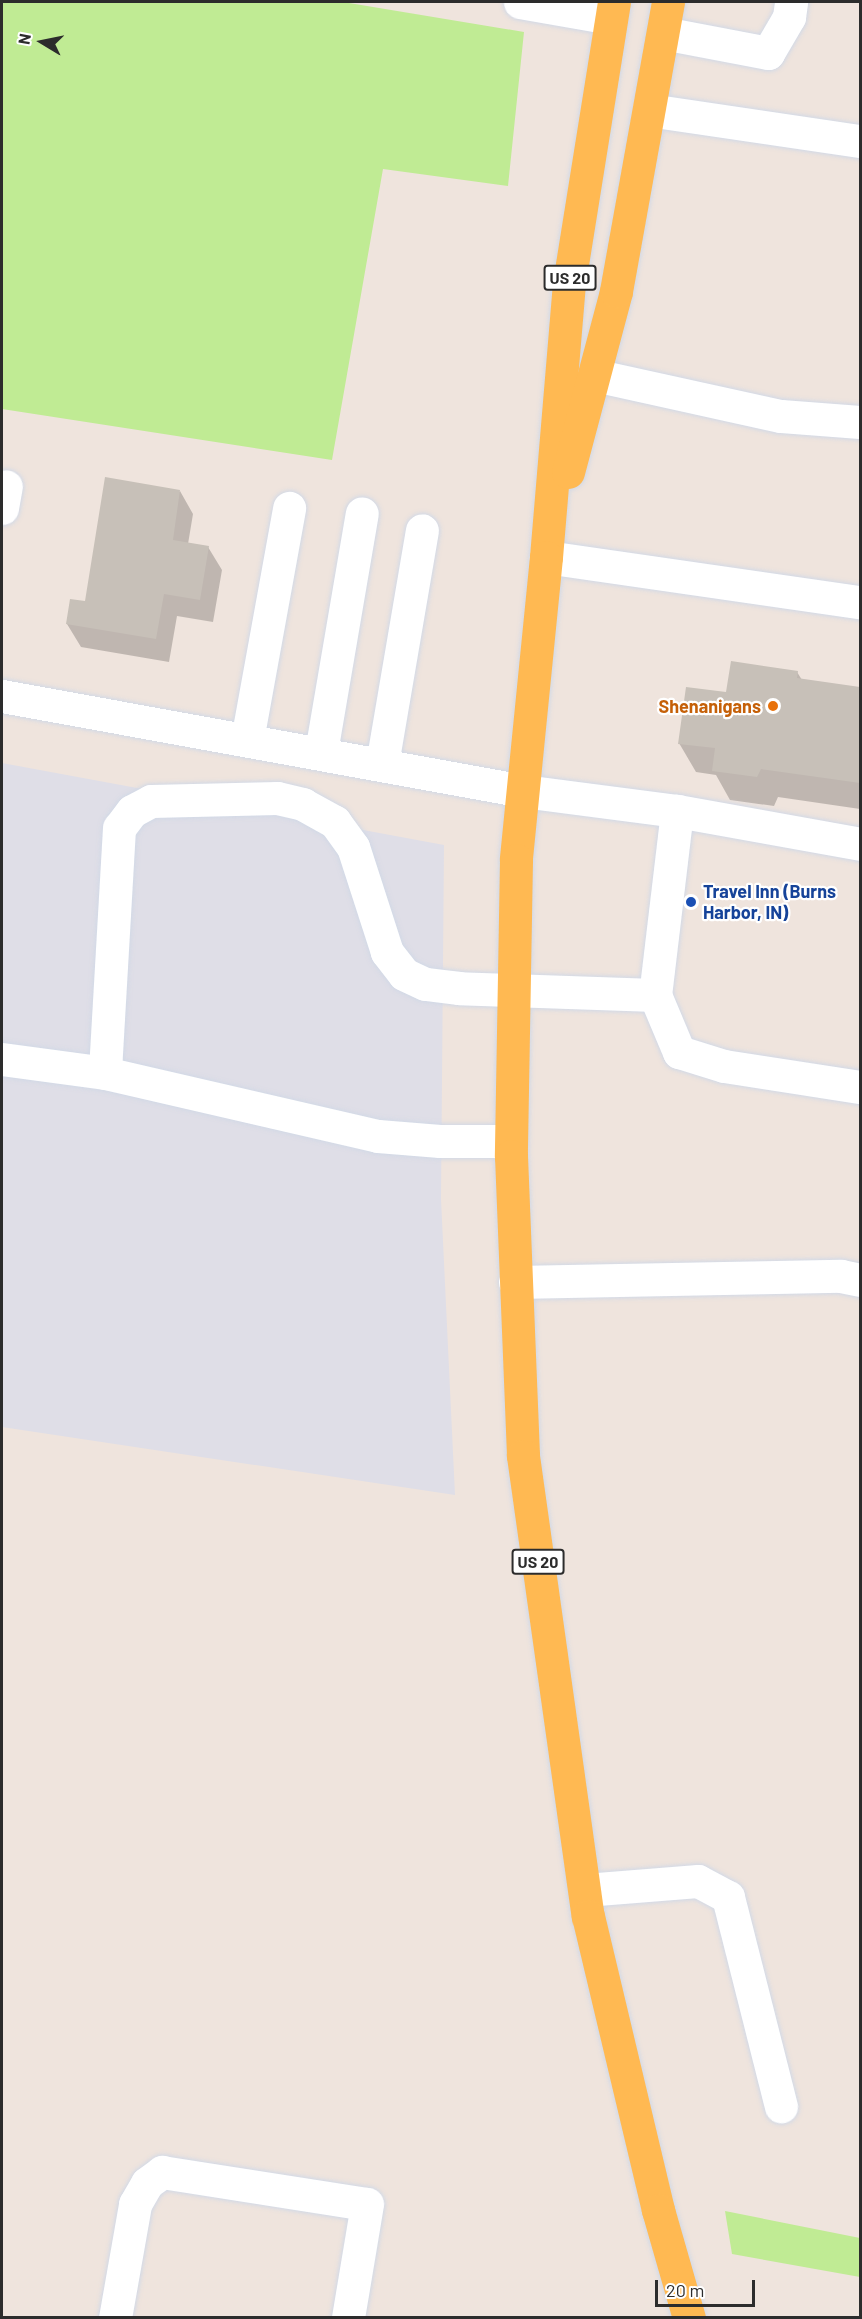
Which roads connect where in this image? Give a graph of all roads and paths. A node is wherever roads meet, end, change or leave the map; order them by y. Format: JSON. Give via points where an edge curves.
{"nodes":[{"id":1,"x":520,"y":2,"type":"edge"},
{"id":2,"x":792,"y":2,"type":"edge"},
{"id":3,"x":612,"y":10,"type":"edge"},
{"id":4,"x":665,"y":17,"type":"edge"},
{"id":5,"x":649,"y":110,"type":"junction"},
{"id":6,"x":861,"y":141,"type":"edge"},
{"id":7,"x":594,"y":375,"type":"junction"},
{"id":8,"x":861,"y":422,"type":"edge"},
{"id":9,"x":289,"y":508,"type":"dead end"},
{"id":10,"x":362,"y":513,"type":"dead end"},
{"id":11,"x":422,"y":530,"type":"dead end"},
{"id":12,"x":546,"y":556,"type":"junction"},
{"id":13,"x":861,"y":602,"type":"edge"},
{"id":14,"x":2,"y":696,"type":"edge"},
{"id":15,"x":248,"y":740,"type":"junction"},
{"id":16,"x":321,"y":752,"type":"junction"},
{"id":17,"x":382,"y":764,"type":"junction"},
{"id":18,"x":522,"y":791,"type":"junction"},
{"id":19,"x":677,"y":811,"type":"junction"},
{"id":20,"x":861,"y":844,"type":"edge"},
{"id":21,"x":513,"y":988,"type":"junction"},
{"id":22,"x":655,"y":995,"type":"junction"},
{"id":23,"x":2,"y":1059,"type":"edge"},
{"id":24,"x":105,"y":1073,"type":"junction"},
{"id":25,"x":861,"y":1087,"type":"edge"},
{"id":26,"x":511,"y":1141,"type":"junction"},
{"id":27,"x":860,"y":1276,"type":"edge"},
{"id":28,"x":515,"y":1282,"type":"junction"},
{"id":29,"x":585,"y":1890,"type":"junction"},
{"id":30,"x":781,"y":2106,"type":"dead end"},
{"id":31,"x":115,"y":2318,"type":"edge"},
{"id":32,"x":348,"y":2318,"type":"edge"},
{"id":33,"x":689,"y":2318,"type":"edge"}],
"edges":[{"from":1,"to":3,"type":"lane"},
{"from":2,"to":4,"type":"lane","via":[[789,17],[768,53]]},
{"from":3,"to":12,"type":"main road","number":"US 20","via":[[569,283]]},
{"from":4,"to":5,"type":"main road","number":"US 20"},
{"from":5,"to":6,"type":"lane"},
{"from":5,"to":7,"type":"main road","number":"US 20","via":[[616,291]]},
{"from":7,"to":8,"type":"lane","via":[[781,416]]},
{"from":7,"to":12,"type":"main road","number":"US 20"},
{"from":9,"to":15,"type":"lane"},
{"from":10,"to":16,"type":"lane"},
{"from":11,"to":17,"type":"lane"},
{"from":12,"to":13,"type":"lane"},
{"from":12,"to":18,"type":"main road","number":"US 20"},
{"from":14,"to":15,"type":"lane"},
{"from":15,"to":16,"type":"lane"},
{"from":16,"to":17,"type":"lane"},
{"from":17,"to":18,"type":"lane"},
{"from":18,"to":19,"type":"lane"},
{"from":18,"to":21,"type":"main road","number":"US 20"},
{"from":19,"to":20,"type":"lane"},
{"from":19,"to":22,"type":"lane"},
{"from":21,"to":22,"type":"lane"},
{"from":21,"to":24,"type":"lane","via":[[425,984],[404,974],[387,952],[353,847],[335,822],[303,804],[277,798],[151,801],[132,811],[119,828]]},
{"from":21,"to":26,"type":"main road","number":"US 20"},
{"from":22,"to":25,"type":"lane","via":[[679,1052],[724,1066]]},
{"from":23,"to":24,"type":"lane"},
{"from":24,"to":26,"type":"lane","via":[[378,1136]]},
{"from":26,"to":28,"type":"main road","number":"US 20"},
{"from":27,"to":28,"type":"lane"},
{"from":28,"to":29,"type":"main road","number":"US 20","via":[[523,1456]]},
{"from":29,"to":30,"type":"lane","via":[[698,1881],[728,1897]]},
{"from":29,"to":33,"type":"main road","number":"US 20","via":[[653,2187]]},
{"from":31,"to":32,"type":"lane","via":[[135,2204],[147,2183],[162,2172],[367,2204]]}]}
